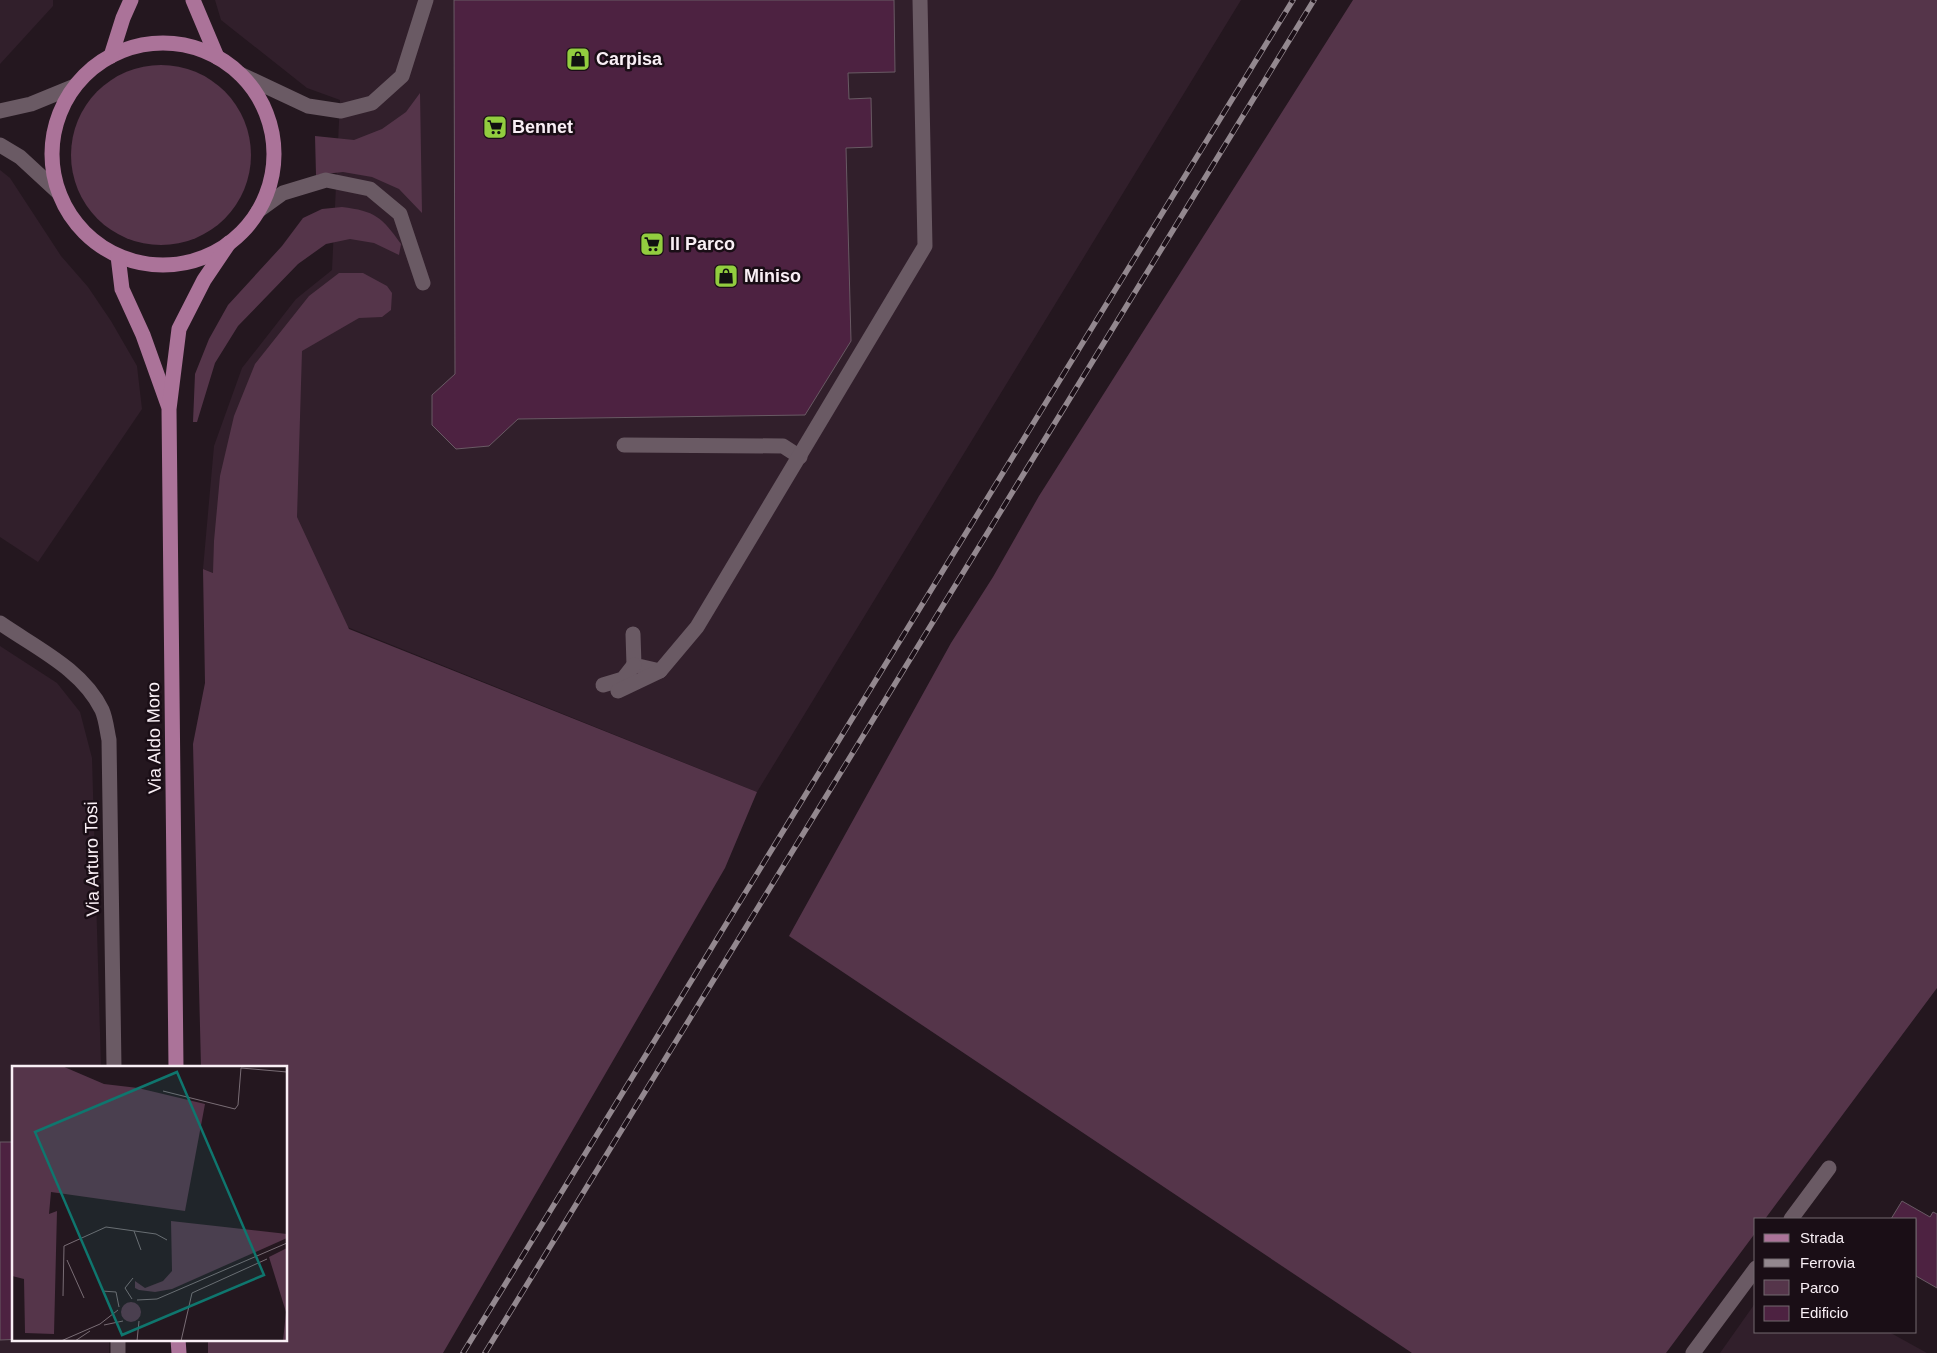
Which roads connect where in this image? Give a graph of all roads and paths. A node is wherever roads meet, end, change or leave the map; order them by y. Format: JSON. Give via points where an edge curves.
{"nodes":[{"id":1,"x":131,"y":0,"type":"edge"},
{"id":2,"x":193,"y":0,"type":"edge"},
{"id":3,"x":426,"y":0,"type":"edge"},
{"id":4,"x":920,"y":0,"type":"edge"},
{"id":5,"x":111,"y":56,"type":"junction"},
{"id":6,"x":217,"y":57,"type":"junction"},
{"id":7,"x":240,"y":74,"type":"junction"},
{"id":8,"x":75,"y":86,"type":"junction"},
{"id":9,"x":0,"y":111,"type":"edge"},
{"id":10,"x":0,"y":145,"type":"edge"},
{"id":11,"x":59,"y":193,"type":"junction"},
{"id":12,"x":258,"y":211,"type":"junction"},
{"id":13,"x":229,"y":243,"type":"junction"},
{"id":14,"x":118,"y":256,"type":"junction"},
{"id":15,"x":423,"y":283,"type":"dead end"},
{"id":16,"x":169,"y":408,"type":"junction"},
{"id":17,"x":624,"y":445,"type":"dead end"},
{"id":18,"x":800,"y":457,"type":"junction"},
{"id":19,"x":0,"y":623,"type":"edge"},
{"id":20,"x":633,"y":634,"type":"dead end"},
{"id":21,"x":634,"y":665,"type":"junction"},
{"id":22,"x":660,"y":671,"type":"junction"},
{"id":23,"x":603,"y":685,"type":"dead end"},
{"id":24,"x":618,"y":691,"type":"dead end"},
{"id":25,"x":114,"y":1066,"type":"edge"},
{"id":26,"x":176,"y":1066,"type":"edge"},
{"id":27,"x":1829,"y":1168,"type":"dead end"},
{"id":28,"x":1792,"y":1218,"type":"edge"},
{"id":29,"x":1754,"y":1271,"type":"edge"},
{"id":30,"x":118,"y":1340,"type":"edge"},
{"id":31,"x":178,"y":1340,"type":"edge"},
{"id":32,"x":118,"y":1353,"type":"edge"},
{"id":33,"x":179,"y":1353,"type":"edge"},
{"id":34,"x":1694,"y":1353,"type":"edge"}],
"edges":[{"from":1,"to":5,"type":"main road"},
{"from":2,"to":6,"type":"main road"},
{"from":3,"to":7,"type":"street","via":[[402,76],[372,103],[342,111],[308,106]]},
{"from":4,"to":18,"type":"street","via":[[924,246]]},
{"from":5,"to":6,"type":"main road","via":[[137,46],[164,42],[191,46]]},
{"from":5,"to":8,"type":"main road","via":[[91,69]]},
{"from":6,"to":7,"type":"main road"},
{"from":7,"to":12,"type":"main road","via":[[258,97],[270,124],[274,154],[270,184]]},
{"from":8,"to":9,"type":"street","via":[[31,104]]},
{"from":8,"to":11,"type":"main road","via":[[58,119],[52,156]]},
{"from":10,"to":11,"type":"street","via":[[20,157]]},
{"from":11,"to":14,"type":"main road","via":[[79,227],[93,241]]},
{"from":12,"to":13,"type":"main road"},
{"from":12,"to":15,"type":"street","via":[[282,192],[326,180],[370,189],[400,214]]},
{"from":13,"to":14,"type":"main road","via":[[204,258],[176,265],[146,265]]},
{"from":13,"to":16,"type":"main road","name":"Via Aldo Moro","via":[[204,280],[179,329]]},
{"from":14,"to":16,"type":"main road","name":"Via Aldo Moro","via":[[122,289]]},
{"from":16,"to":26,"type":"main road","name":"Via Aldo Moro"},
{"from":17,"to":18,"type":"street","via":[[783,446]]},
{"from":18,"to":22,"type":"street","via":[[697,627]]},
{"from":19,"to":25,"type":"street","name":"Via Arturo Tosi","via":[[87,685],[102,712],[109,740]]},
{"from":20,"to":21,"type":"street"},
{"from":21,"to":22,"type":"street"},
{"from":21,"to":23,"type":"street","via":[[623,679]]},
{"from":22,"to":24,"type":"street"},
{"from":27,"to":28,"type":"street"},
{"from":29,"to":34,"type":"street"},
{"from":30,"to":32,"type":"street"},
{"from":31,"to":33,"type":"main road"}]}
